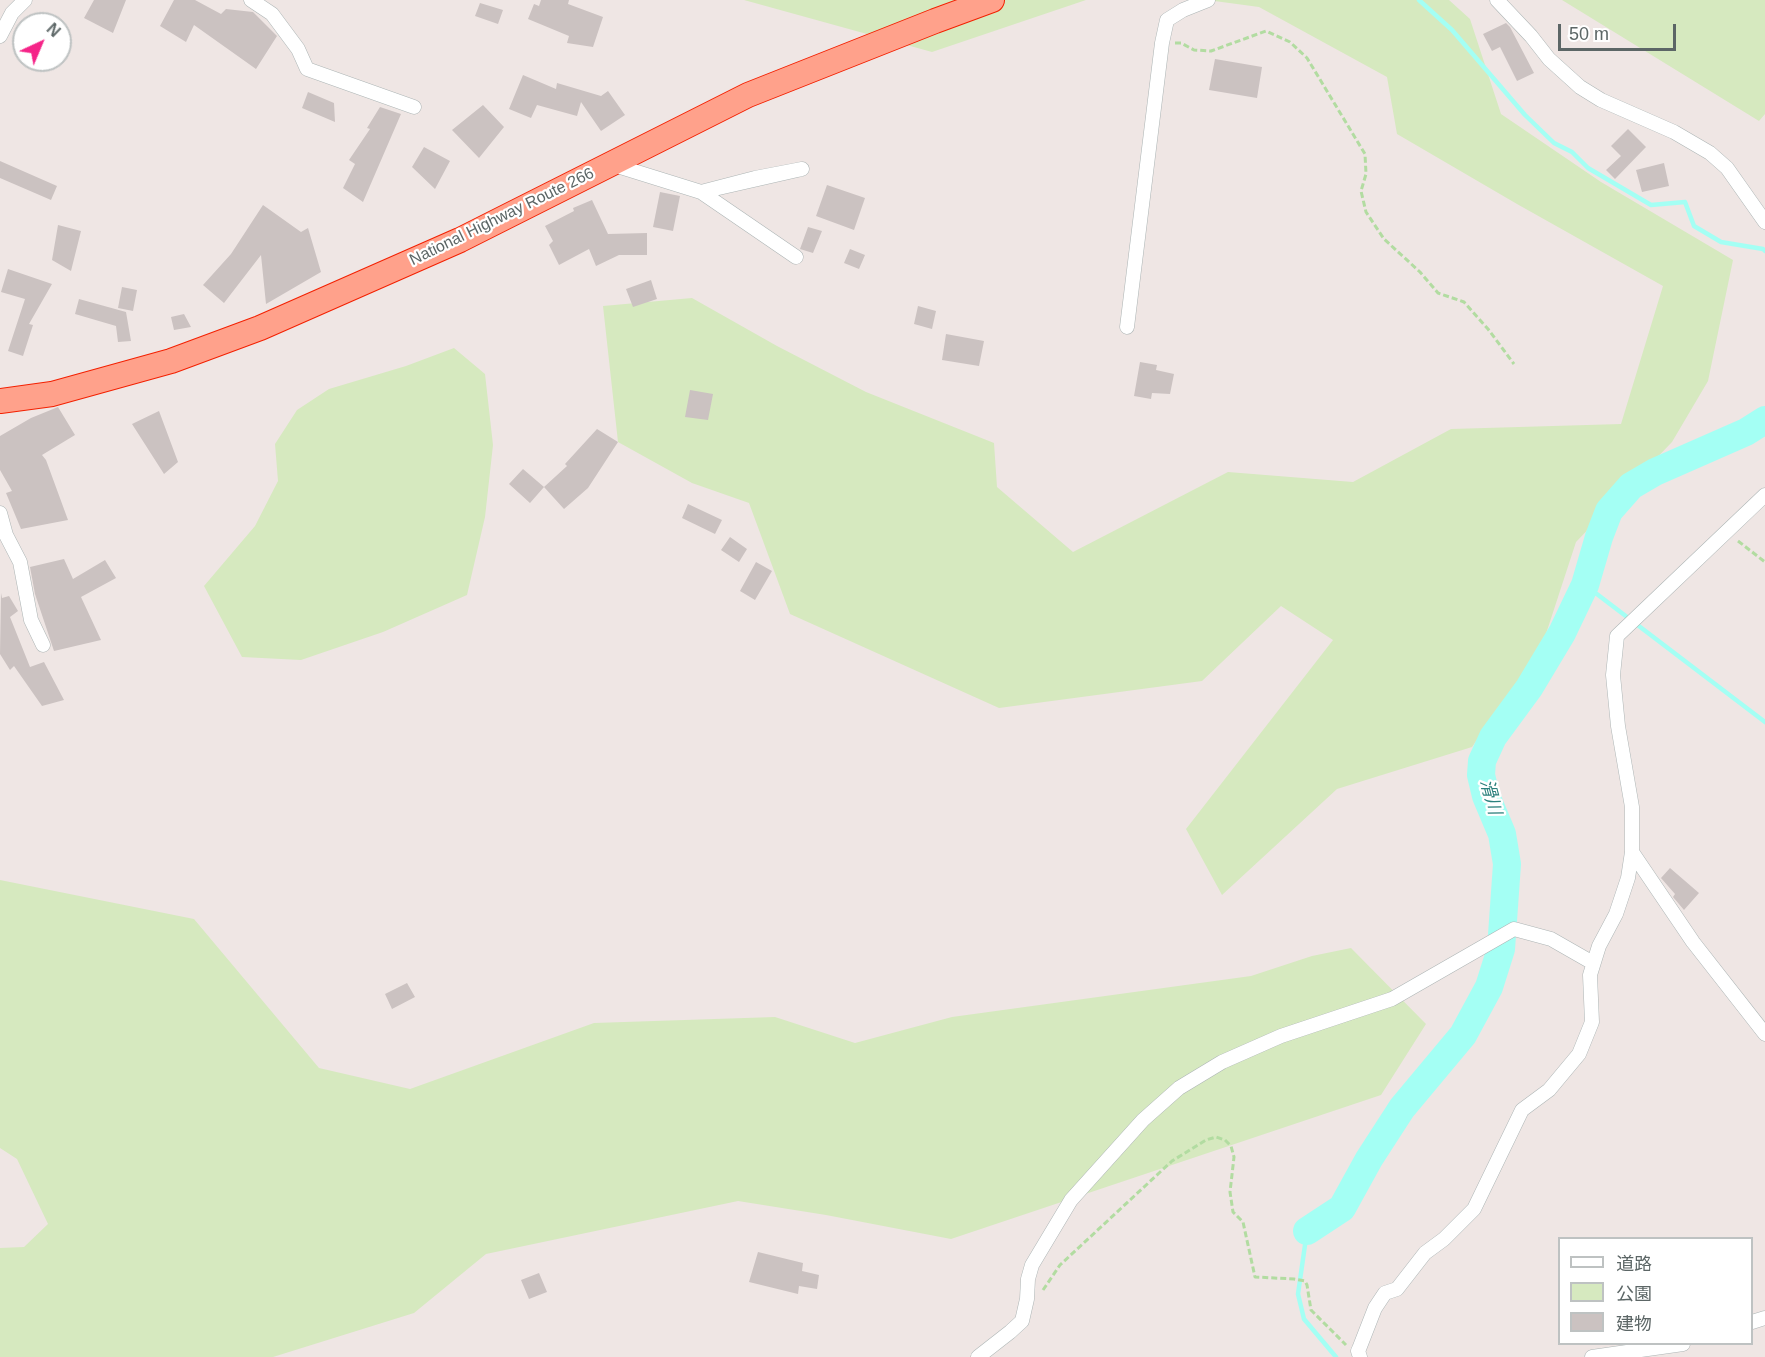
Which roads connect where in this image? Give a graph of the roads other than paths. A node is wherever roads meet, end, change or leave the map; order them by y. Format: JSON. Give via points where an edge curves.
{"nodes":[{"id":1,"x":25,"y":0,"type":"edge"},
{"id":2,"x":251,"y":0,"type":"edge"},
{"id":3,"x":992,"y":0,"type":"edge"},
{"id":4,"x":1208,"y":0,"type":"edge"},
{"id":5,"x":1497,"y":0,"type":"edge"},
{"id":6,"x":0,"y":36,"type":"edge"},
{"id":7,"x":414,"y":107,"type":"dead end"},
{"id":8,"x":611,"y":164,"type":"junction"},
{"id":9,"x":701,"y":192,"type":"junction"},
{"id":10,"x":1765,"y":222,"type":"edge"},
{"id":11,"x":796,"y":257,"type":"dead end"},
{"id":12,"x":1127,"y":327,"type":"dead end"},
{"id":13,"x":0,"y":401,"type":"edge"},
{"id":14,"x":1765,"y":495,"type":"edge"},
{"id":15,"x":0,"y":513,"type":"edge"},
{"id":16,"x":43,"y":645,"type":"dead end"},
{"id":17,"x":1632,"y":852,"type":"junction"},
{"id":18,"x":1593,"y":963,"type":"junction"},
{"id":19,"x":1765,"y":1034,"type":"edge"},
{"id":20,"x":1676,"y":1345,"type":"edge"},
{"id":21,"x":1359,"y":1354,"type":"edge"},
{"id":22,"x":978,"y":1357,"type":"edge"},
{"id":23,"x":1592,"y":1357,"type":"edge"}],
"edges":[{"from":1,"to":6,"type":"street","via":[[12,13]]},
{"from":2,"to":7,"type":"street","via":[[272,14],[298,49],[307,69]]},
{"from":3,"to":8,"type":"highway","name":"National Highway Route 266","via":[[748,95]]},
{"from":4,"to":12,"type":"street","via":[[1167,20]]},
{"from":5,"to":10,"type":"street","via":[[1549,59],[1580,87],[1710,153],[1727,168]]},
{"from":8,"to":9,"type":"street"},
{"from":8,"to":13,"type":"highway","name":"National Highway Route 266","via":[[460,240],[260,328],[171,361],[52,394]]},
{"from":9,"to":9,"type":"street","via":[[755,178],[802,169],[735,184]]},
{"from":9,"to":11,"type":"street"},
{"from":14,"to":17,"type":"street","via":[[1617,636],[1613,675],[1632,807]]},
{"from":15,"to":16,"type":"street","via":[[20,562],[31,620]]},
{"from":17,"to":18,"type":"street","via":[[1616,914]]},
{"from":17,"to":19,"type":"street","via":[[1693,942]]},
{"from":18,"to":21,"type":"street","via":[[1592,1022],[1579,1054],[1549,1089],[1522,1110],[1474,1209],[1425,1253],[1397,1289],[1385,1293],[1375,1308]]},
{"from":18,"to":22,"type":"street","via":[[1551,939],[1514,929],[1392,999],[1281,1036],[1222,1062],[1188,1083],[1143,1120],[1071,1200],[1032,1265],[1022,1321]]},
{"from":20,"to":23,"type":"street"}]}
